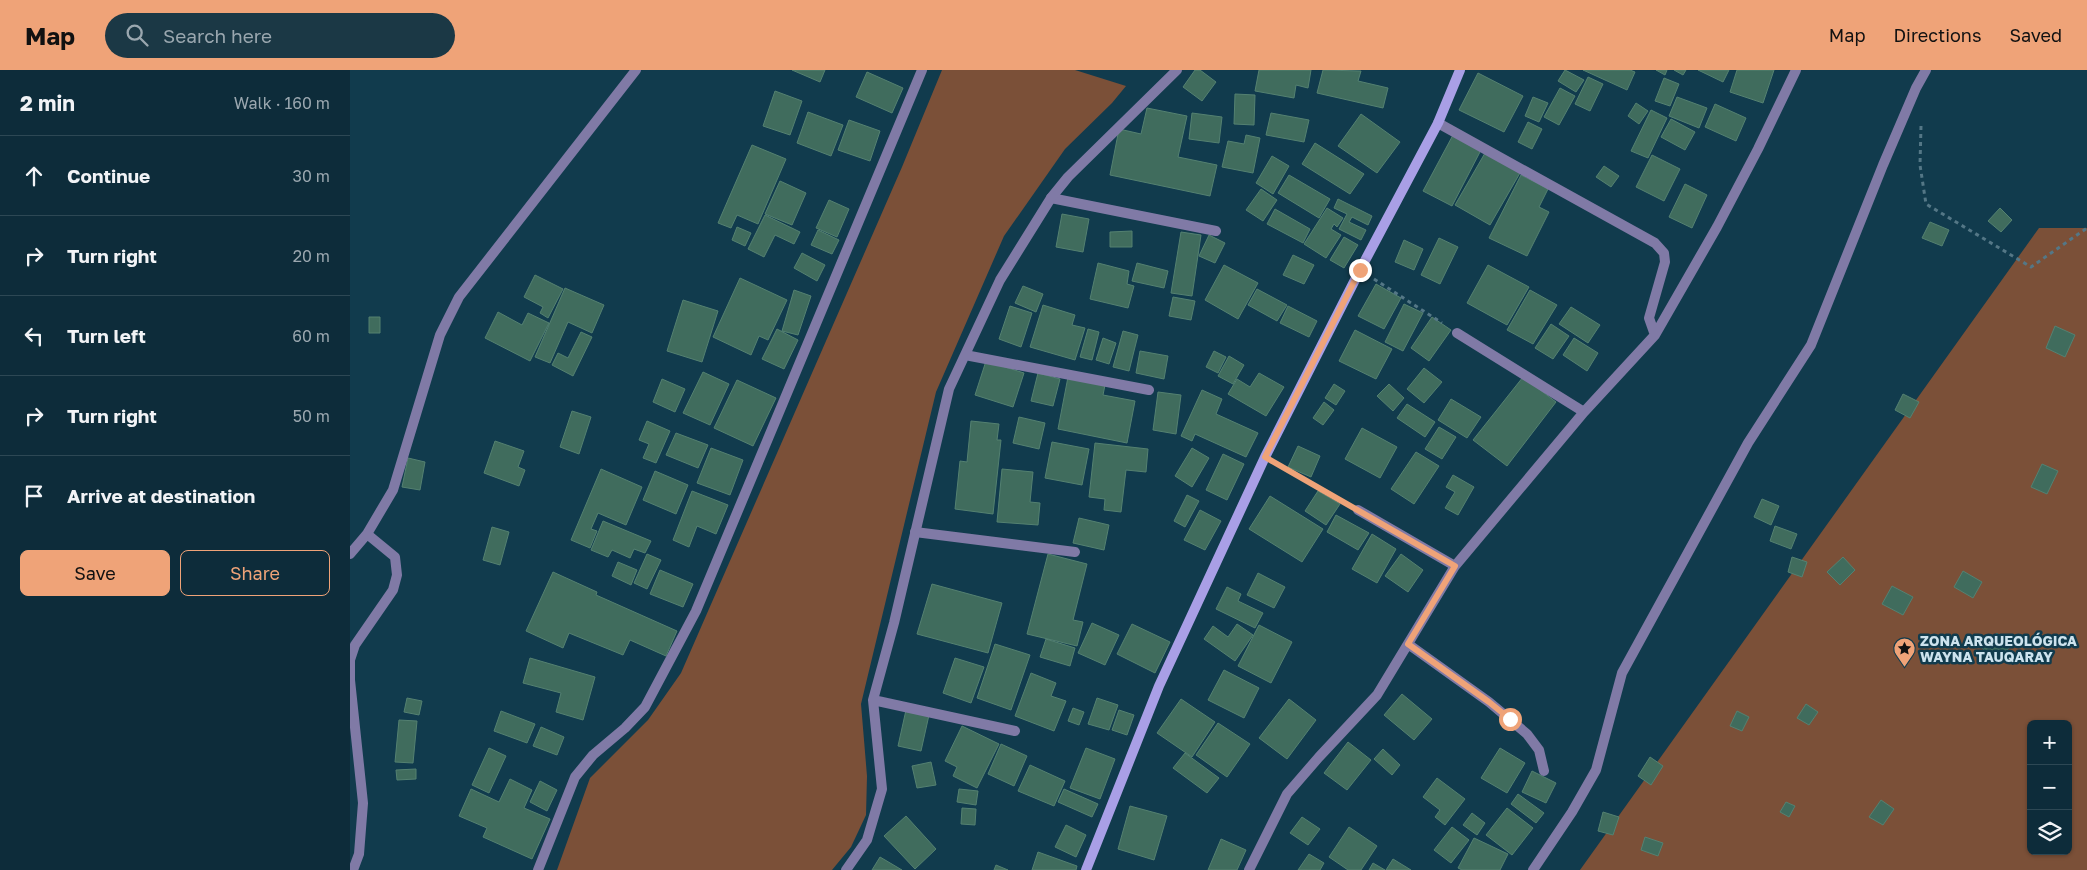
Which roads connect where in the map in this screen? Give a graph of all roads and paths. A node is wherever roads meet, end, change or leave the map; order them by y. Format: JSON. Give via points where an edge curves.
{"nodes":[{"id":1,"x":636,"y":70,"type":"edge"},
{"id":2,"x":922,"y":70,"type":"edge"},
{"id":3,"x":1177,"y":70,"type":"edge"},
{"id":4,"x":1460,"y":70,"type":"edge"},
{"id":5,"x":1926,"y":70,"type":"edge"},
{"id":6,"x":1793,"y":71,"type":"edge"},
{"id":7,"x":1922,"y":117,"type":"dead end"},
{"id":8,"x":1438,"y":123,"type":"junction"},
{"id":9,"x":1051,"y":198,"type":"junction"},
{"id":10,"x":2087,"y":228,"type":"edge"},
{"id":11,"x":1216,"y":231,"type":"dead end"},
{"id":12,"x":1360,"y":270,"type":"junction"},
{"id":13,"x":1457,"y":333,"type":"joint"},
{"id":14,"x":1655,"y":335,"type":"junction"},
{"id":15,"x":965,"y":355,"type":"junction"},
{"id":16,"x":1149,"y":390,"type":"dead end"},
{"id":17,"x":1584,"y":412,"type":"junction"},
{"id":18,"x":1265,"y":457,"type":"junction"},
{"id":19,"x":1358,"y":510,"type":"joint"},
{"id":20,"x":915,"y":532,"type":"junction"},
{"id":21,"x":366,"y":534,"type":"junction"},
{"id":22,"x":1075,"y":552,"type":"dead end"},
{"id":23,"x":350,"y":554,"type":"edge"},
{"id":24,"x":1455,"y":566,"type":"junction"},
{"id":25,"x":1408,"y":644,"type":"junction"},
{"id":26,"x":874,"y":700,"type":"junction"},
{"id":27,"x":1015,"y":731,"type":"dead end"},
{"id":28,"x":1544,"y":771,"type":"dead end"},
{"id":29,"x":353,"y":870,"type":"edge"},
{"id":30,"x":538,"y":870,"type":"edge"},
{"id":31,"x":846,"y":870,"type":"edge"},
{"id":32,"x":1086,"y":870,"type":"edge"},
{"id":33,"x":1250,"y":870,"type":"edge"},
{"id":34,"x":1533,"y":870,"type":"edge"}],
"edges":[{"from":1,"to":21,"type":"street","via":[[459,297],[440,335],[393,490]]},
{"from":2,"to":30,"type":"street","via":[[696,611],[645,707],[593,755],[575,777]]},
{"from":3,"to":9,"type":"street","via":[[1068,177]]},
{"from":4,"to":8,"type":"main road"},
{"from":5,"to":34,"type":"street","via":[[1883,165],[1811,345],[1748,443],[1622,674],[1596,770]]},
{"from":6,"to":14,"type":"street","via":[[1722,218]]},
{"from":7,"to":10,"type":"path","via":[[1920,165],[1926,204],[2030,267]]},
{"from":8,"to":12,"type":"main road"},
{"from":8,"to":14,"type":"street","via":[[1655,243],[1664,253],[1665,262],[1649,318]]},
{"from":9,"to":11,"type":"street"},
{"from":9,"to":15,"type":"street","via":[[1000,280]]},
{"from":12,"to":13,"type":"path"},
{"from":12,"to":18,"type":"main road"},
{"from":13,"to":17,"type":"street"},
{"from":14,"to":17,"type":"street"},
{"from":15,"to":16,"type":"street"},
{"from":15,"to":20,"type":"street","via":[[949,388]]},
{"from":17,"to":24,"type":"street"},
{"from":18,"to":19,"type":"path"},
{"from":18,"to":32,"type":"main road","via":[[1160,686]]},
{"from":19,"to":24,"type":"street"},
{"from":20,"to":22,"type":"street"},
{"from":20,"to":26,"type":"street"},
{"from":21,"to":23,"type":"street"},
{"from":21,"to":29,"type":"street","via":[[395,557],[397,575],[393,590],[355,644],[350,660],[363,803],[359,854]]},
{"from":24,"to":25,"type":"street"},
{"from":25,"to":28,"type":"street","via":[[1489,702],[1527,734],[1539,750]]},
{"from":25,"to":33,"type":"street","via":[[1377,695],[1288,794]]},
{"from":26,"to":27,"type":"street"},
{"from":26,"to":31,"type":"street","via":[[882,789],[867,840]]}]}
